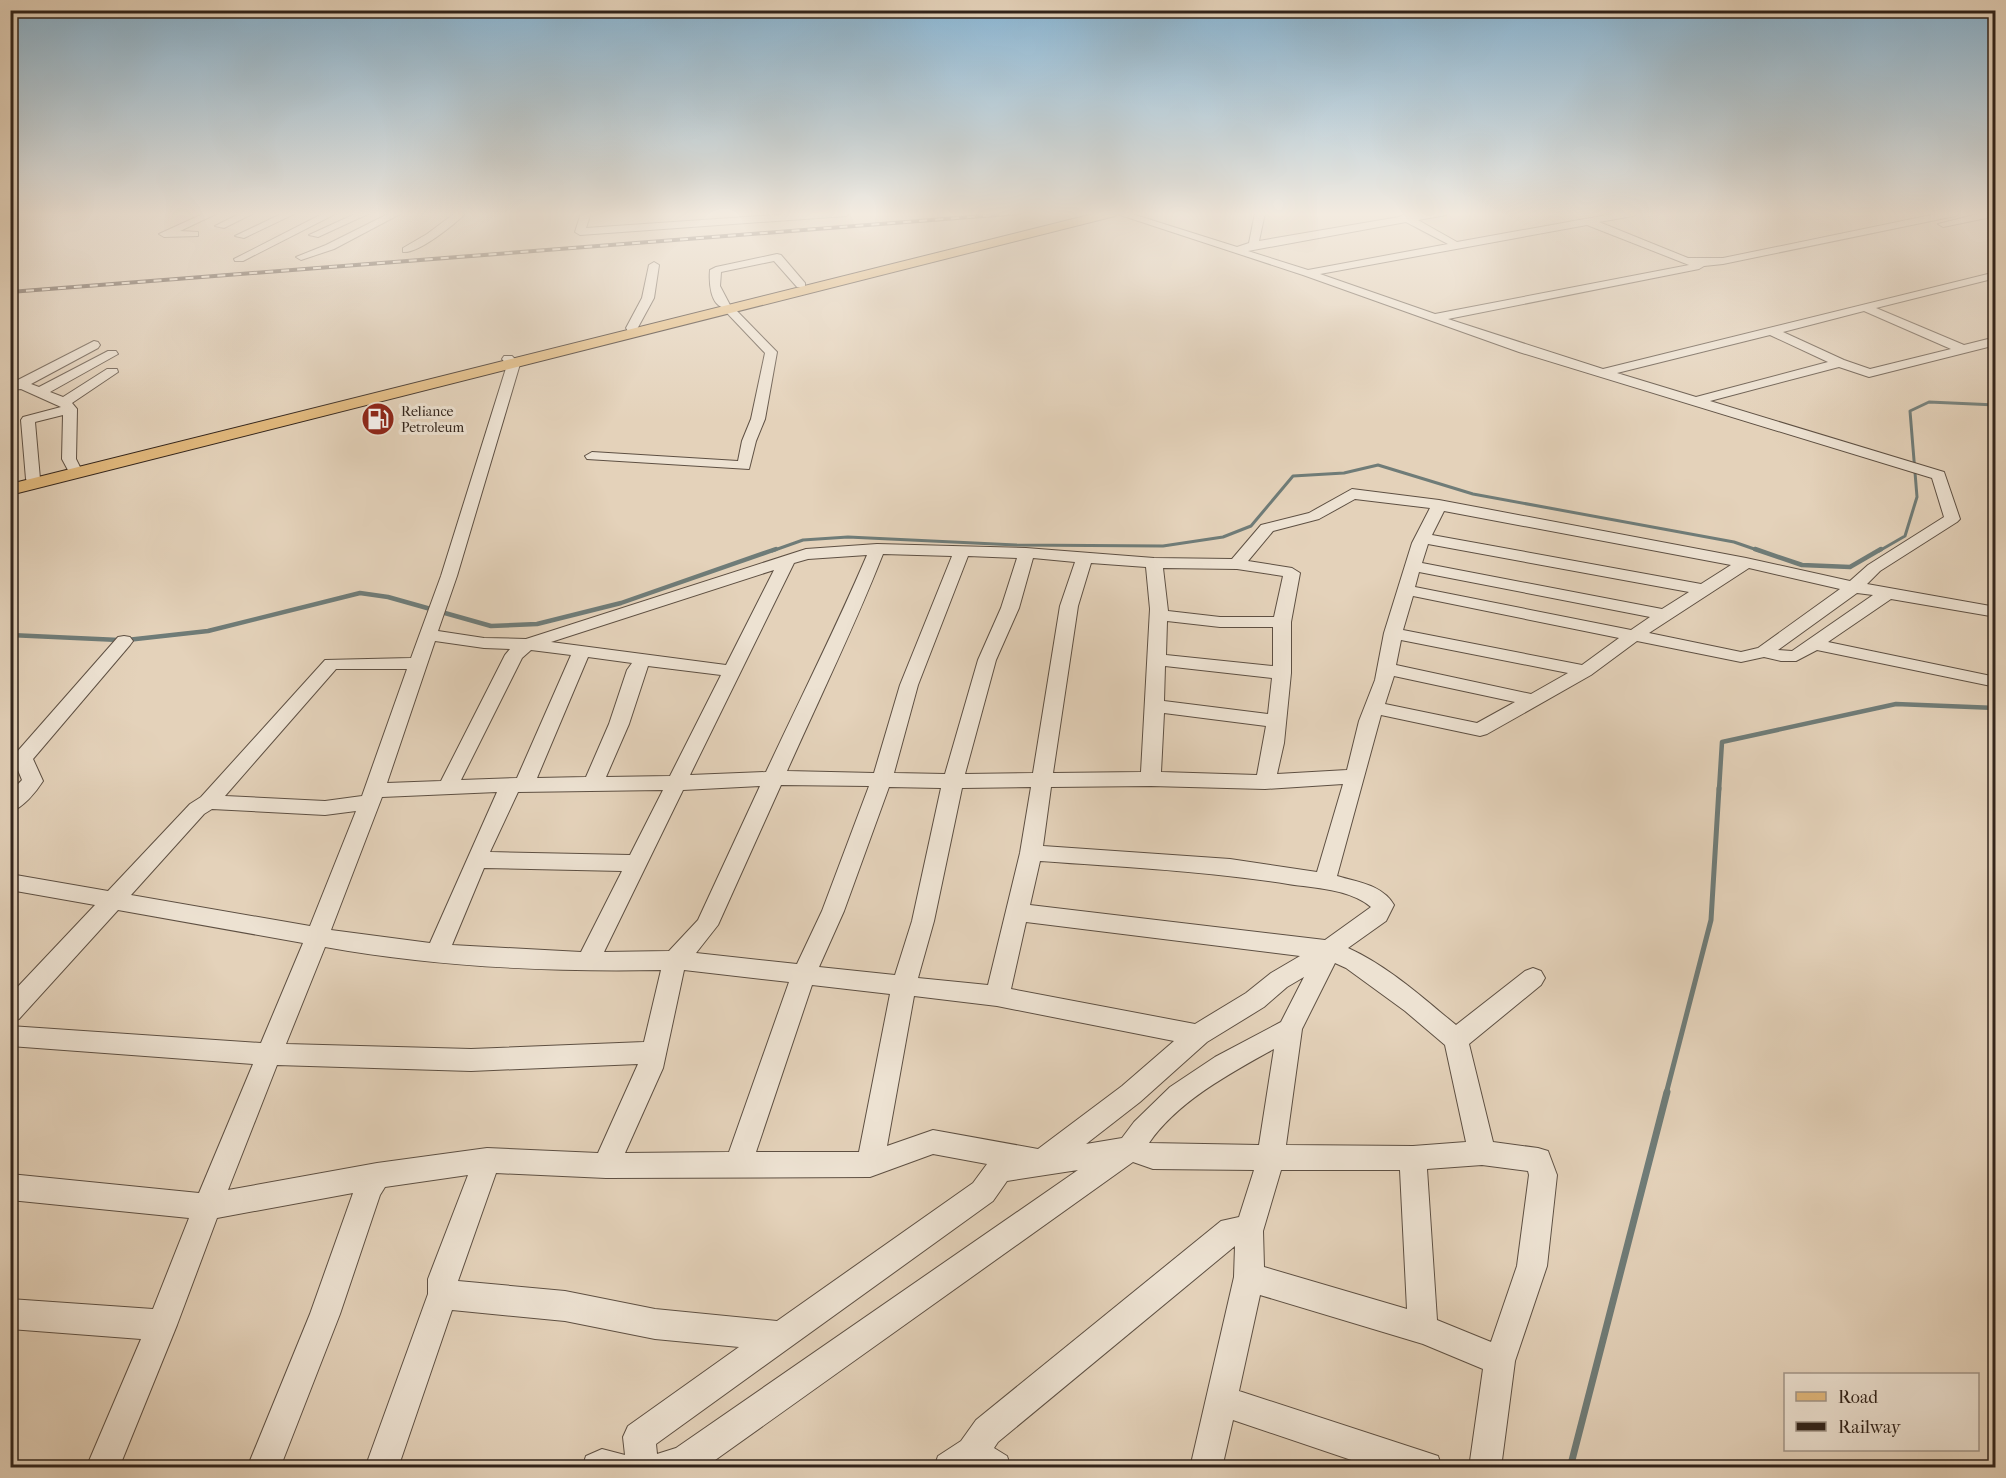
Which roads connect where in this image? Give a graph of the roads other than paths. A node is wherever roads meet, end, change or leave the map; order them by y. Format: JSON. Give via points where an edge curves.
{"nodes":[{"id":1,"x":652,"y":282,"type":"edge"},
{"id":2,"x":715,"y":282,"type":"edge"},
{"id":3,"x":798,"y":282,"type":"edge"},
{"id":4,"x":814,"y":282,"type":"edge"},
{"id":5,"x":831,"y":282,"type":"edge"},
{"id":6,"x":1332,"y":282,"type":"edge"},
{"id":7,"x":1620,"y":282,"type":"edge"},
{"id":8,"x":1966,"y":282,"type":"edge"},
{"id":9,"x":801,"y":285,"type":"junction"},
{"id":10,"x":733,"y":306,"type":"junction"},
{"id":11,"x":1863,"y":307,"type":"junction"},
{"id":12,"x":1431,"y":318,"type":"junction"},
{"id":13,"x":632,"y":328,"type":"junction"},
{"id":14,"x":1772,"y":331,"type":"junction"},
{"id":15,"x":1995,"y":341,"type":"edge"},
{"id":16,"x":94,"y":345,"type":"dead end"},
{"id":17,"x":1965,"y":350,"type":"junction"},
{"id":18,"x":112,"y":354,"type":"dead end"},
{"id":19,"x":512,"y":361,"type":"junction"},
{"id":20,"x":1840,"y":363,"type":"junction"},
{"id":21,"x":112,"y":372,"type":"dead end"},
{"id":22,"x":1602,"y":373,"type":"junction"},
{"id":23,"x":16,"y":387,"type":"edge"},
{"id":24,"x":42,"y":391,"type":"junction"},
{"id":25,"x":1692,"y":402,"type":"junction"},
{"id":26,"x":67,"y":405,"type":"junction"},
{"id":27,"x":592,"y":456,"type":"dead end"},
{"id":28,"x":74,"y":469,"type":"junction"},
{"id":29,"x":33,"y":479,"type":"junction"},
{"id":30,"x":10,"y":485,"type":"edge"},
{"id":31,"x":10,"y":490,"type":"edge"},
{"id":32,"x":1439,"y":505,"type":"junction"},
{"id":33,"x":1422,"y":538,"type":"junction"},
{"id":34,"x":877,"y":549,"type":"junction"},
{"id":35,"x":962,"y":552,"type":"junction"},
{"id":36,"x":1026,"y":553,"type":"junction"},
{"id":37,"x":1084,"y":558,"type":"junction"},
{"id":38,"x":787,"y":560,"type":"junction"},
{"id":39,"x":1154,"y":563,"type":"junction"},
{"id":40,"x":1746,"y":563,"type":"junction"},
{"id":41,"x":1238,"y":564,"type":"junction"},
{"id":42,"x":1413,"y":566,"type":"junction"},
{"id":43,"x":1854,"y":587,"type":"junction"},
{"id":44,"x":1407,"y":590,"type":"junction"},
{"id":45,"x":1705,"y":590,"type":"junction"},
{"id":46,"x":1886,"y":594,"type":"junction"},
{"id":47,"x":1995,"y":612,"type":"edge"},
{"id":48,"x":1159,"y":615,"type":"junction"},
{"id":49,"x":1666,"y":615,"type":"junction"},
{"id":50,"x":434,"y":619,"type":"junction"},
{"id":51,"x":1282,"y":622,"type":"junction"},
{"id":52,"x":1393,"y":633,"type":"junction"},
{"id":53,"x":1634,"y":635,"type":"junction"},
{"id":54,"x":124,"y":640,"type":"dead end"},
{"id":55,"x":1815,"y":643,"type":"junction"},
{"id":56,"x":527,"y":644,"type":"junction"},
{"id":57,"x":582,"y":652,"type":"junction"},
{"id":58,"x":1764,"y":652,"type":"junction"},
{"id":59,"x":644,"y":659,"type":"junction"},
{"id":60,"x":1157,"y":660,"type":"junction"},
{"id":61,"x":418,"y":663,"type":"junction"},
{"id":62,"x":1387,"y":669,"type":"junction"},
{"id":63,"x":731,"y":671,"type":"junction"},
{"id":64,"x":1585,"y":671,"type":"junction"},
{"id":65,"x":1282,"y":673,"type":"junction"},
{"id":66,"x":1992,"y":682,"type":"dead end"},
{"id":67,"x":1533,"y":700,"type":"junction"},
{"id":68,"x":1154,"y":706,"type":"junction"},
{"id":69,"x":1374,"y":708,"type":"junction"},
{"id":70,"x":1277,"y":721,"type":"junction"},
{"id":71,"x":1355,"y":776,"type":"junction"},
{"id":72,"x":775,"y":778,"type":"junction"},
{"id":73,"x":882,"y":779,"type":"junction"},
{"id":74,"x":1151,"y":779,"type":"junction"},
{"id":75,"x":451,"y":780,"type":"dead end"},
{"id":76,"x":1042,"y":780,"type":"junction"},
{"id":77,"x":953,"y":781,"type":"junction"},
{"id":78,"x":518,"y":782,"type":"junction"},
{"id":79,"x":1265,"y":782,"type":"junction"},
{"id":80,"x":675,"y":783,"type":"junction"},
{"id":81,"x":593,"y":784,"type":"junction"},
{"id":82,"x":372,"y":796,"type":"junction"},
{"id":83,"x":208,"y":802,"type":"junction"},
{"id":84,"x":10,"y":805,"type":"edge"},
{"id":85,"x":1030,"y":853,"type":"junction"},
{"id":86,"x":476,"y":860,"type":"junction"},
{"id":87,"x":636,"y":863,"type":"junction"},
{"id":88,"x":1325,"y":881,"type":"junction"},
{"id":89,"x":13,"y":886,"type":"edge"},
{"id":90,"x":114,"y":900,"type":"junction"},
{"id":91,"x":1017,"y":912,"type":"junction"},
{"id":92,"x":317,"y":936,"type":"junction"},
{"id":93,"x":1329,"y":950,"type":"junction"},
{"id":94,"x":437,"y":953,"type":"junction"},
{"id":95,"x":675,"y":960,"type":"junction"},
{"id":96,"x":588,"y":961,"type":"junction"},
{"id":97,"x":804,"y":974,"type":"junction"},
{"id":98,"x":1533,"y":978,"type":"dead end"},
{"id":99,"x":904,"y":985,"type":"junction"},
{"id":100,"x":997,"y":996,"type":"junction"},
{"id":101,"x":10,"y":1012,"type":"edge"},
{"id":102,"x":1290,"y":1029,"type":"junction"},
{"id":103,"x":1198,"y":1035,"type":"junction"},
{"id":104,"x":10,"y":1036,"type":"edge"},
{"id":105,"x":1456,"y":1040,"type":"junction"},
{"id":106,"x":654,"y":1052,"type":"junction"},
{"id":107,"x":269,"y":1054,"type":"junction"},
{"id":108,"x":1130,"y":1149,"type":"junction"},
{"id":109,"x":1482,"y":1153,"type":"junction"},
{"id":110,"x":1271,"y":1157,"type":"junction"},
{"id":111,"x":1413,"y":1158,"type":"junction"},
{"id":112,"x":488,"y":1160,"type":"junction"},
{"id":113,"x":1042,"y":1162,"type":"junction"},
{"id":114,"x":738,"y":1164,"type":"junction"},
{"id":115,"x":870,"y":1165,"type":"junction"},
{"id":116,"x":606,"y":1166,"type":"junction"},
{"id":117,"x":377,"y":1176,"type":"junction"},
{"id":118,"x":10,"y":1187,"type":"edge"},
{"id":119,"x":207,"y":1207,"type":"junction"},
{"id":120,"x":1249,"y":1231,"type":"junction"},
{"id":121,"x":1248,"y":1277,"type":"junction"},
{"id":122,"x":443,"y":1294,"type":"junction"},
{"id":123,"x":10,"y":1314,"type":"edge"},
{"id":124,"x":162,"y":1325,"type":"junction"},
{"id":125,"x":1423,"y":1329,"type":"junction"},
{"id":126,"x":780,"y":1336,"type":"junction"},
{"id":127,"x":1500,"y":1361,"type":"junction"},
{"id":128,"x":1222,"y":1401,"type":"junction"},
{"id":129,"x":973,"y":1462,"type":"edge"},
{"id":130,"x":102,"y":1467,"type":"edge"},
{"id":131,"x":263,"y":1467,"type":"edge"},
{"id":132,"x":381,"y":1467,"type":"edge"},
{"id":133,"x":598,"y":1467,"type":"edge"},
{"id":134,"x":618,"y":1467,"type":"edge"},
{"id":135,"x":643,"y":1467,"type":"edge"},
{"id":136,"x":662,"y":1467,"type":"edge"},
{"id":137,"x":1206,"y":1467,"type":"edge"},
{"id":138,"x":1426,"y":1467,"type":"edge"},
{"id":139,"x":1485,"y":1467,"type":"edge"}],
"edges":[{"from":1,"to":13,"type":"street","via":[[650,298]]},
{"from":2,"to":10,"type":"street"},
{"from":3,"to":9,"type":"street"},
{"from":4,"to":9,"type":"main road"},
{"from":5,"to":10,"type":"main road"},
{"from":6,"to":12,"type":"street"},
{"from":7,"to":12,"type":"street"},
{"from":8,"to":11,"type":"street"},
{"from":9,"to":10,"type":"main road"},
{"from":10,"to":13,"type":"main road"},
{"from":10,"to":19,"type":"main road"},
{"from":10,"to":27,"type":"street","via":[[771,352],[744,466]]},
{"from":11,"to":14,"type":"street"},
{"from":11,"to":17,"type":"street"},
{"from":12,"to":22,"type":"street"},
{"from":13,"to":19,"type":"main road"},
{"from":14,"to":20,"type":"street"},
{"from":14,"to":22,"type":"street"},
{"from":15,"to":17,"type":"street"},
{"from":16,"to":23,"type":"street"},
{"from":17,"to":20,"type":"street","via":[[1869,373]]},
{"from":18,"to":24,"type":"street"},
{"from":19,"to":28,"type":"main road"},
{"from":19,"to":31,"type":"main road"},
{"from":19,"to":50,"type":"street"},
{"from":20,"to":25,"type":"street"},
{"from":21,"to":26,"type":"street"},
{"from":22,"to":25,"type":"street"},
{"from":23,"to":24,"type":"street"},
{"from":24,"to":26,"type":"street"},
{"from":25,"to":43,"type":"street","via":[[1939,475],[1952,519],[1874,568]]},
{"from":26,"to":28,"type":"street","via":[[69,459]]},
{"from":26,"to":29,"type":"street","via":[[28,420]]},
{"from":28,"to":29,"type":"main road"},
{"from":29,"to":30,"type":"main road"},
{"from":32,"to":33,"type":"street"},
{"from":32,"to":40,"type":"street"},
{"from":32,"to":41,"type":"street","via":[[1352,494],[1314,516],[1267,528]]},
{"from":33,"to":42,"type":"street"},
{"from":33,"to":45,"type":"street"},
{"from":34,"to":35,"type":"street"},
{"from":34,"to":38,"type":"street"},
{"from":34,"to":72,"type":"street","via":[[847,624]]},
{"from":35,"to":36,"type":"street"},
{"from":35,"to":73,"type":"street","via":[[909,685]]},
{"from":36,"to":37,"type":"street"},
{"from":36,"to":77,"type":"street","via":[[1010,608],[987,660]]},
{"from":37,"to":39,"type":"street"},
{"from":37,"to":76,"type":"street","via":[[1069,606]]},
{"from":38,"to":56,"type":"street"},
{"from":38,"to":63,"type":"street"},
{"from":39,"to":41,"type":"street"},
{"from":39,"to":48,"type":"street"},
{"from":40,"to":43,"type":"street"},
{"from":40,"to":45,"type":"street"},
{"from":41,"to":51,"type":"street","via":[[1292,573]]},
{"from":42,"to":44,"type":"street"},
{"from":42,"to":49,"type":"street"},
{"from":43,"to":46,"type":"street"},
{"from":43,"to":58,"type":"street"},
{"from":44,"to":52,"type":"street"},
{"from":44,"to":53,"type":"street"},
{"from":45,"to":49,"type":"street"},
{"from":46,"to":47,"type":"street"},
{"from":46,"to":55,"type":"street"},
{"from":48,"to":51,"type":"street","via":[[1220,622]]},
{"from":48,"to":60,"type":"street"},
{"from":49,"to":53,"type":"street"},
{"from":50,"to":56,"type":"street","via":[[484,643]]},
{"from":50,"to":61,"type":"street"},
{"from":51,"to":65,"type":"street"},
{"from":52,"to":62,"type":"street"},
{"from":52,"to":64,"type":"street"},
{"from":53,"to":58,"type":"street","via":[[1741,657]]},
{"from":53,"to":64,"type":"street"},
{"from":54,"to":84,"type":"street","via":[[22,758],[33,781]]},
{"from":55,"to":58,"type":"street","via":[[1796,656]]},
{"from":55,"to":66,"type":"street"},
{"from":56,"to":57,"type":"street"},
{"from":56,"to":75,"type":"street","via":[[514,655]]},
{"from":57,"to":59,"type":"street"},
{"from":57,"to":78,"type":"street"},
{"from":59,"to":63,"type":"street"},
{"from":59,"to":81,"type":"street","via":[[636,670],[619,724]]},
{"from":60,"to":65,"type":"street"},
{"from":60,"to":68,"type":"street"},
{"from":61,"to":82,"type":"street"},
{"from":61,"to":83,"type":"street","via":[[331,664]]},
{"from":62,"to":67,"type":"street"},
{"from":62,"to":69,"type":"street"},
{"from":63,"to":80,"type":"street"},
{"from":64,"to":67,"type":"street"},
{"from":65,"to":70,"type":"street"},
{"from":67,"to":69,"type":"street","via":[[1480,730]]},
{"from":68,"to":70,"type":"street"},
{"from":68,"to":74,"type":"street"},
{"from":69,"to":71,"type":"street"},
{"from":70,"to":79,"type":"street"},
{"from":71,"to":79,"type":"street"},
{"from":71,"to":88,"type":"street"},
{"from":72,"to":73,"type":"street"},
{"from":72,"to":80,"type":"street"},
{"from":72,"to":95,"type":"street","via":[[707,925]]},
{"from":73,"to":77,"type":"street"},
{"from":73,"to":97,"type":"street","via":[[833,911]]},
{"from":74,"to":76,"type":"street"},
{"from":74,"to":79,"type":"street"},
{"from":76,"to":77,"type":"street"},
{"from":76,"to":85,"type":"street"},
{"from":77,"to":99,"type":"street","via":[[923,921]]},
{"from":78,"to":81,"type":"street"},
{"from":78,"to":82,"type":"street"},
{"from":78,"to":86,"type":"street"},
{"from":80,"to":81,"type":"street"},
{"from":80,"to":87,"type":"street"},
{"from":82,"to":83,"type":"street","via":[[325,808]]},
{"from":82,"to":92,"type":"street"},
{"from":83,"to":90,"type":"street","via":[[197,809]]},
{"from":85,"to":88,"type":"street","via":[[1230,867]]},
{"from":85,"to":91,"type":"street"},
{"from":86,"to":87,"type":"street"},
{"from":86,"to":94,"type":"street"},
{"from":87,"to":96,"type":"street"},
{"from":88,"to":93,"type":"street","via":[[1371,895],[1383,905],[1378,915]]},
{"from":89,"to":90,"type":"street"},
{"from":90,"to":92,"type":"street"},
{"from":90,"to":101,"type":"street"},
{"from":91,"to":93,"type":"street"},
{"from":91,"to":100,"type":"street"},
{"from":92,"to":94,"type":"street"},
{"from":92,"to":107,"type":"street"},
{"from":93,"to":102,"type":"street"},
{"from":93,"to":103,"type":"street"},
{"from":93,"to":105,"type":"street","via":[[1354,961]]},
{"from":94,"to":96,"type":"street"},
{"from":95,"to":96,"type":"street"},
{"from":95,"to":97,"type":"street"},
{"from":95,"to":106,"type":"street"},
{"from":97,"to":99,"type":"street"},
{"from":97,"to":114,"type":"street"},
{"from":98,"to":105,"type":"street"},
{"from":99,"to":100,"type":"street"},
{"from":99,"to":115,"type":"street"},
{"from":100,"to":103,"type":"street"},
{"from":102,"to":108,"type":"street","via":[[1196,1084],[1140,1131]]},
{"from":102,"to":110,"type":"street"},
{"from":103,"to":113,"type":"street","via":[[1131,1094]]},
{"from":104,"to":107,"type":"street"},
{"from":105,"to":109,"type":"street"},
{"from":106,"to":107,"type":"street","via":[[447,1060]]},
{"from":106,"to":116,"type":"street"},
{"from":107,"to":119,"type":"street"},
{"from":108,"to":110,"type":"street","via":[[1153,1156]]},
{"from":108,"to":113,"type":"street"},
{"from":108,"to":136,"type":"street","via":[[683,1463]]},
{"from":109,"to":111,"type":"street"},
{"from":109,"to":127,"type":"street","via":[[1538,1160],[1543,1175],[1532,1266]]},
{"from":110,"to":111,"type":"street"},
{"from":110,"to":120,"type":"street"},
{"from":111,"to":125,"type":"street"},
{"from":112,"to":116,"type":"street"},
{"from":112,"to":117,"type":"street"},
{"from":112,"to":122,"type":"street","via":[[443,1280]]},
{"from":113,"to":115,"type":"street","via":[[933,1142]]},
{"from":113,"to":126,"type":"street","via":[[999,1170],[982,1192]]},
{"from":114,"to":115,"type":"street"},
{"from":114,"to":116,"type":"street"},
{"from":117,"to":119,"type":"street"},
{"from":117,"to":131,"type":"street","via":[[368,1190],[325,1314]]},
{"from":118,"to":119,"type":"street"},
{"from":119,"to":124,"type":"street"},
{"from":120,"to":121,"type":"street"},
{"from":120,"to":129,"type":"street","via":[[1231,1231],[987,1431]]},
{"from":121,"to":125,"type":"street"},
{"from":121,"to":128,"type":"street"},
{"from":122,"to":126,"type":"street","via":[[565,1306],[655,1324]]},
{"from":122,"to":132,"type":"street"},
{"from":123,"to":124,"type":"street"},
{"from":124,"to":130,"type":"street"},
{"from":125,"to":127,"type":"street"},
{"from":126,"to":135,"type":"street","via":[[639,1437]]},
{"from":127,"to":139,"type":"street"},
{"from":128,"to":137,"type":"street"},
{"from":128,"to":138,"type":"street"},
{"from":133,"to":134,"type":"street"}]}
